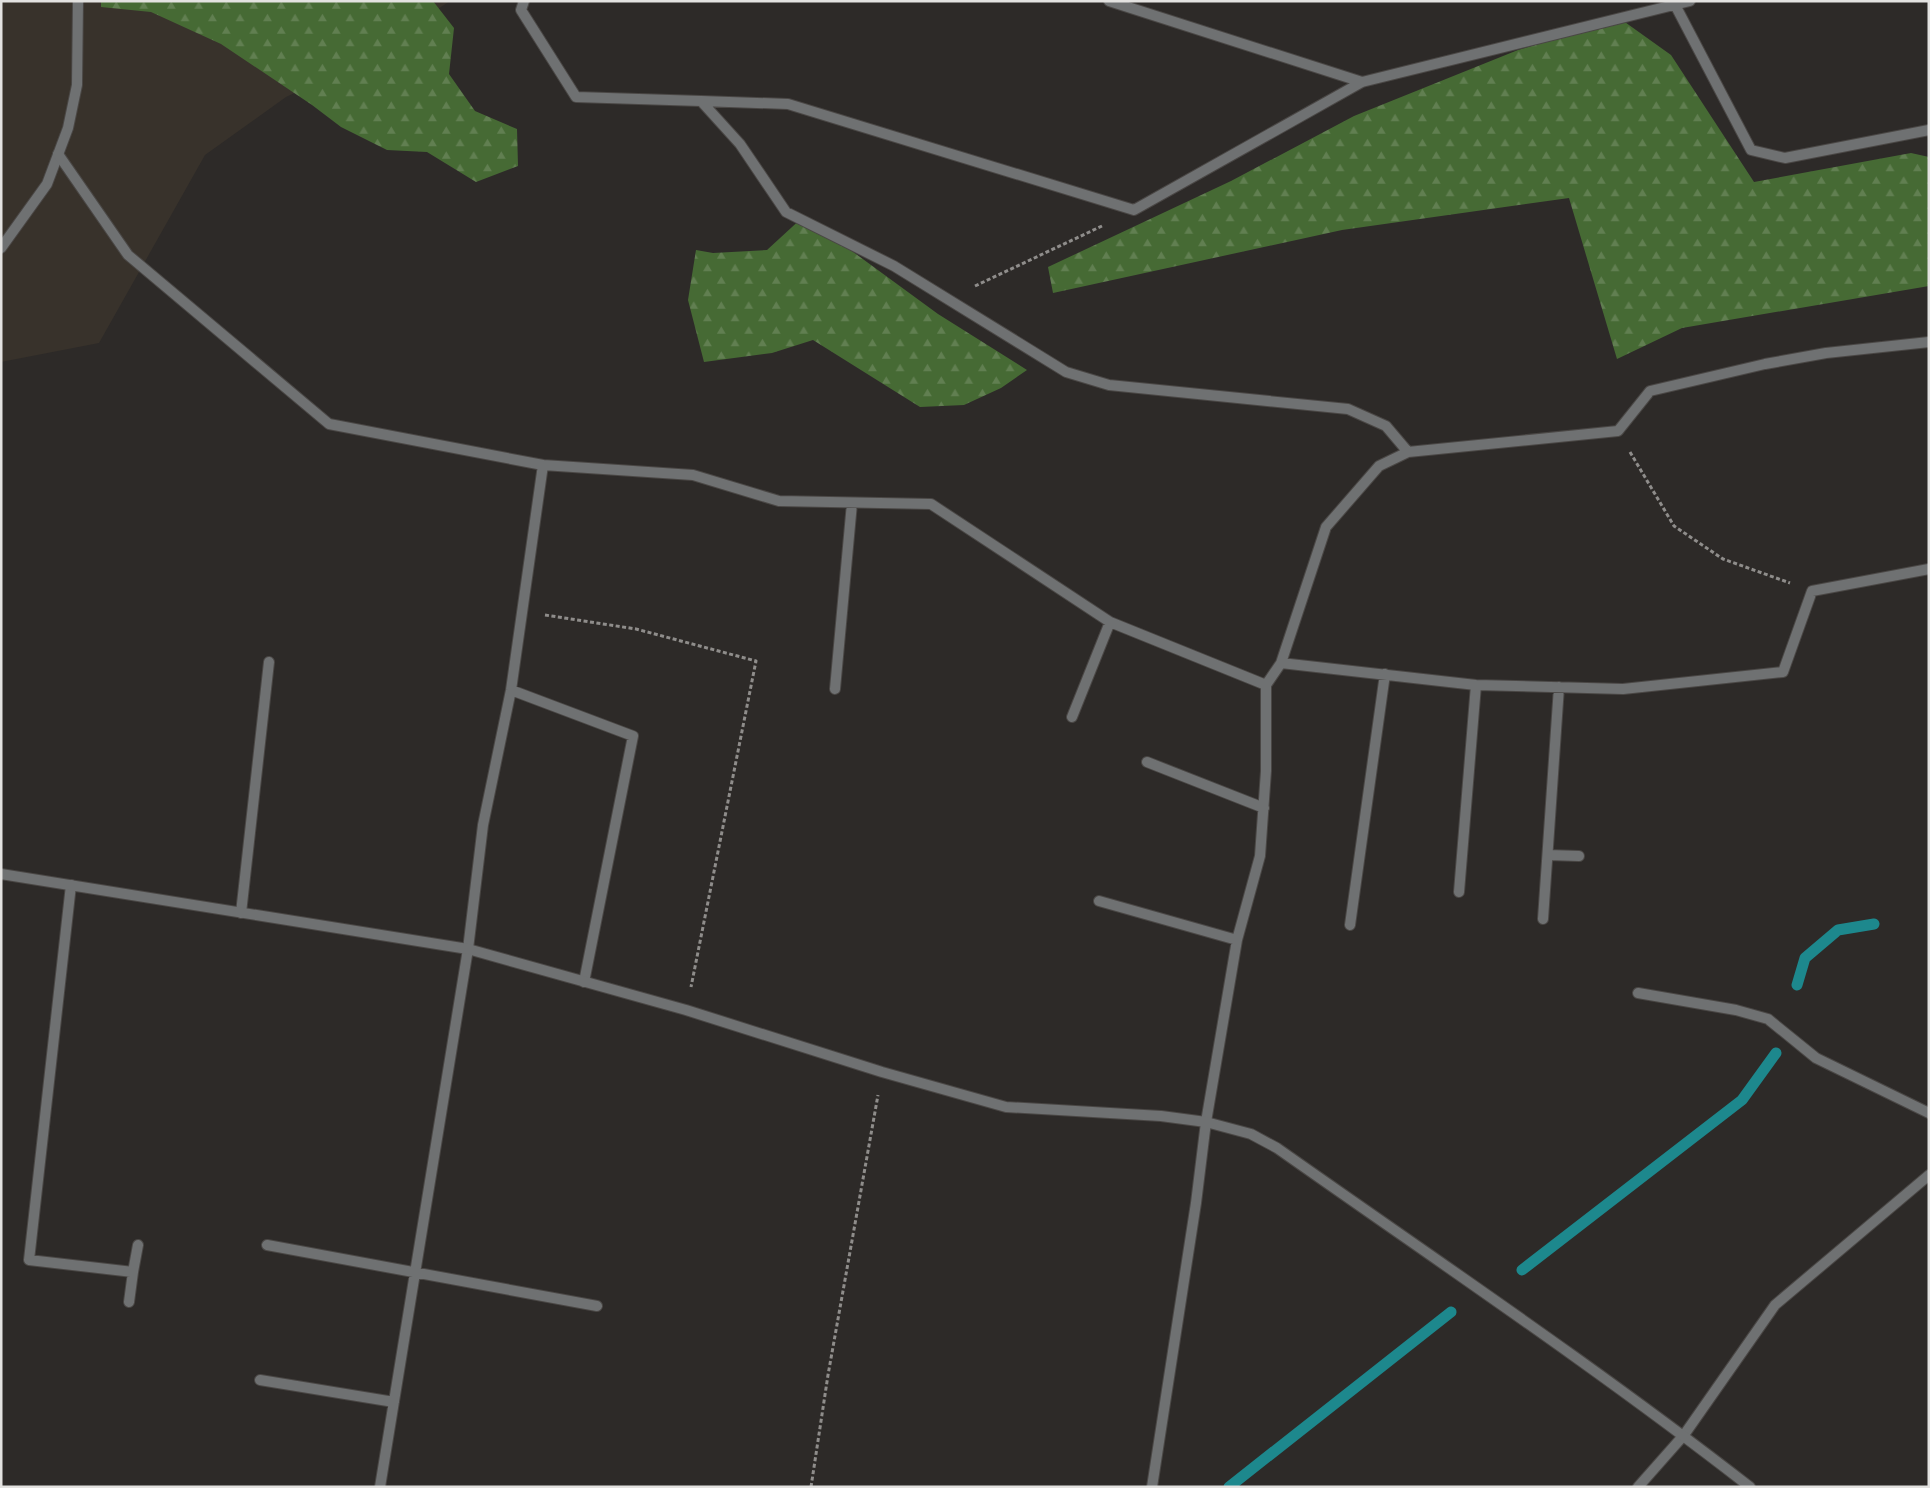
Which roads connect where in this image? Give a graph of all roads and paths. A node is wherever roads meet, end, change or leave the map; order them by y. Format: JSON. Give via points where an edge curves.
{"nodes":[{"id":1,"x":78,"y":1,"type":"edge"},
{"id":2,"x":524,"y":1,"type":"edge"},
{"id":3,"x":1109,"y":1,"type":"edge"},
{"id":4,"x":1690,"y":1,"type":"edge"},
{"id":5,"x":1674,"y":3,"type":"edge"},
{"id":6,"x":1362,"y":82,"type":"junction"},
{"id":7,"x":701,"y":101,"type":"junction"},
{"id":8,"x":1929,"y":130,"type":"edge"},
{"id":9,"x":58,"y":154,"type":"junction"},
{"id":10,"x":1134,"y":210,"type":"junction"},
{"id":11,"x":1,"y":248,"type":"edge"},
{"id":12,"x":949,"y":298,"type":"junction"},
{"id":13,"x":1929,"y":342,"type":"edge"},
{"id":14,"x":1618,"y":431,"type":"junction"},
{"id":15,"x":1408,"y":452,"type":"junction"},
{"id":16,"x":543,"y":465,"type":"junction"},
{"id":17,"x":852,"y":503,"type":"junction"},
{"id":18,"x":1929,"y":568,"type":"edge"},
{"id":19,"x":1812,"y":591,"type":"junction"},
{"id":20,"x":520,"y":611,"type":"junction"},
{"id":21,"x":1110,"y":622,"type":"junction"},
{"id":22,"x":269,"y":662,"type":"dead end"},
{"id":23,"x":1281,"y":662,"type":"junction"},
{"id":24,"x":1385,"y":674,"type":"junction"},
{"id":25,"x":1266,"y":685,"type":"junction"},
{"id":26,"x":1476,"y":685,"type":"junction"},
{"id":27,"x":1559,"y":688,"type":"junction"},
{"id":28,"x":510,"y":690,"type":"junction"},
{"id":29,"x":835,"y":690,"type":"dead end"},
{"id":30,"x":1072,"y":717,"type":"dead end"},
{"id":31,"x":1147,"y":762,"type":"dead end"},
{"id":32,"x":1264,"y":808,"type":"junction"},
{"id":33,"x":1548,"y":855,"type":"junction"},
{"id":34,"x":1579,"y":856,"type":"dead end"},
{"id":35,"x":1,"y":874,"type":"edge"},
{"id":36,"x":71,"y":885,"type":"junction"},
{"id":37,"x":1459,"y":892,"type":"dead end"},
{"id":38,"x":1099,"y":901,"type":"dead end"},
{"id":39,"x":241,"y":912,"type":"junction"},
{"id":40,"x":1543,"y":919,"type":"dead end"},
{"id":41,"x":1350,"y":925,"type":"dead end"},
{"id":42,"x":1237,"y":940,"type":"junction"},
{"id":43,"x":468,"y":949,"type":"junction"},
{"id":44,"x":584,"y":982,"type":"junction"},
{"id":45,"x":1638,"y":993,"type":"dead end"},
{"id":46,"x":686,"y":1010,"type":"junction"},
{"id":47,"x":882,"y":1072,"type":"junction"},
{"id":48,"x":1929,"y":1113,"type":"edge"},
{"id":49,"x":1206,"y":1122,"type":"junction"},
{"id":50,"x":1929,"y":1175,"type":"edge"},
{"id":51,"x":138,"y":1245,"type":"dead end"},
{"id":52,"x":267,"y":1245,"type":"dead end"},
{"id":53,"x":133,"y":1272,"type":"junction"},
{"id":54,"x":415,"y":1273,"type":"junction"},
{"id":55,"x":128,"y":1302,"type":"dead end"},
{"id":56,"x":597,"y":1306,"type":"dead end"},
{"id":57,"x":260,"y":1380,"type":"dead end"},
{"id":58,"x":394,"y":1402,"type":"junction"},
{"id":59,"x":1684,"y":1435,"type":"junction"},
{"id":60,"x":380,"y":1487,"type":"edge"},
{"id":61,"x":811,"y":1487,"type":"edge"},
{"id":62,"x":1152,"y":1487,"type":"edge"},
{"id":63,"x":1638,"y":1487,"type":"edge"},
{"id":64,"x":1750,"y":1487,"type":"edge"}],
"edges":[{"from":1,"to":9,"type":"street","via":[[77,85],[68,128]]},
{"from":2,"to":7,"type":"street","via":[[521,10],[576,97]]},
{"from":3,"to":6,"type":"street"},
{"from":4,"to":5,"type":"street"},
{"from":5,"to":6,"type":"street"},
{"from":5,"to":8,"type":"street","via":[[1751,150],[1785,158]]},
{"from":6,"to":10,"type":"street"},
{"from":7,"to":10,"type":"street","via":[[788,104]]},
{"from":7,"to":12,"type":"street","via":[[740,144],[786,212],[894,266]]},
{"from":9,"to":11,"type":"street","via":[[47,184]]},
{"from":9,"to":16,"type":"street","via":[[128,255],[328,424]]},
{"from":10,"to":12,"type":"path"},
{"from":12,"to":15,"type":"street","via":[[1066,372],[1109,385],[1348,409],[1386,426]]},
{"from":13,"to":14,"type":"street","via":[[1826,353],[1650,391]]},
{"from":14,"to":15,"type":"street"},
{"from":14,"to":19,"type":"path","via":[[1674,526],[1723,559]]},
{"from":15,"to":23,"type":"street","via":[[1379,466],[1326,527]]},
{"from":16,"to":17,"type":"street","via":[[693,475],[779,501]]},
{"from":16,"to":20,"type":"street"},
{"from":17,"to":21,"type":"street","via":[[931,504]]},
{"from":17,"to":29,"type":"street"},
{"from":18,"to":19,"type":"street"},
{"from":19,"to":27,"type":"street","via":[[1783,672],[1623,689]]},
{"from":20,"to":28,"type":"street"},
{"from":20,"to":46,"type":"path","via":[[636,629],[756,661]]},
{"from":21,"to":25,"type":"street"},
{"from":21,"to":30,"type":"street"},
{"from":22,"to":39,"type":"street"},
{"from":23,"to":24,"type":"street"},
{"from":23,"to":25,"type":"street"},
{"from":24,"to":26,"type":"street"},
{"from":24,"to":41,"type":"street"},
{"from":25,"to":32,"type":"street"},
{"from":26,"to":27,"type":"street"},
{"from":26,"to":37,"type":"street"},
{"from":27,"to":33,"type":"street"},
{"from":28,"to":43,"type":"street","via":[[483,825]]},
{"from":28,"to":44,"type":"street","via":[[633,736]]},
{"from":31,"to":32,"type":"street"},
{"from":32,"to":42,"type":"street","via":[[1260,856]]},
{"from":33,"to":34,"type":"street"},
{"from":33,"to":40,"type":"street"},
{"from":35,"to":36,"type":"street"},
{"from":36,"to":39,"type":"street"},
{"from":36,"to":53,"type":"street","via":[[29,1260]]},
{"from":38,"to":42,"type":"street"},
{"from":39,"to":43,"type":"street"},
{"from":42,"to":49,"type":"street"},
{"from":43,"to":44,"type":"street"},
{"from":43,"to":54,"type":"street"},
{"from":44,"to":46,"type":"street"},
{"from":45,"to":48,"type":"street","via":[[1736,1010],[1768,1019],[1816,1058]]},
{"from":46,"to":47,"type":"street"},
{"from":47,"to":49,"type":"street","via":[[1006,1107],[1161,1116]]},
{"from":47,"to":61,"type":"path"},
{"from":49,"to":59,"type":"street","via":[[1251,1134],[1277,1148]]},
{"from":49,"to":62,"type":"street"},
{"from":50,"to":59,"type":"street","via":[[1775,1306]]},
{"from":51,"to":53,"type":"street"},
{"from":52,"to":54,"type":"street"},
{"from":53,"to":55,"type":"street"},
{"from":54,"to":56,"type":"street"},
{"from":54,"to":58,"type":"street"},
{"from":57,"to":58,"type":"street"},
{"from":58,"to":60,"type":"street"},
{"from":59,"to":63,"type":"street"},
{"from":59,"to":64,"type":"street"}]}
